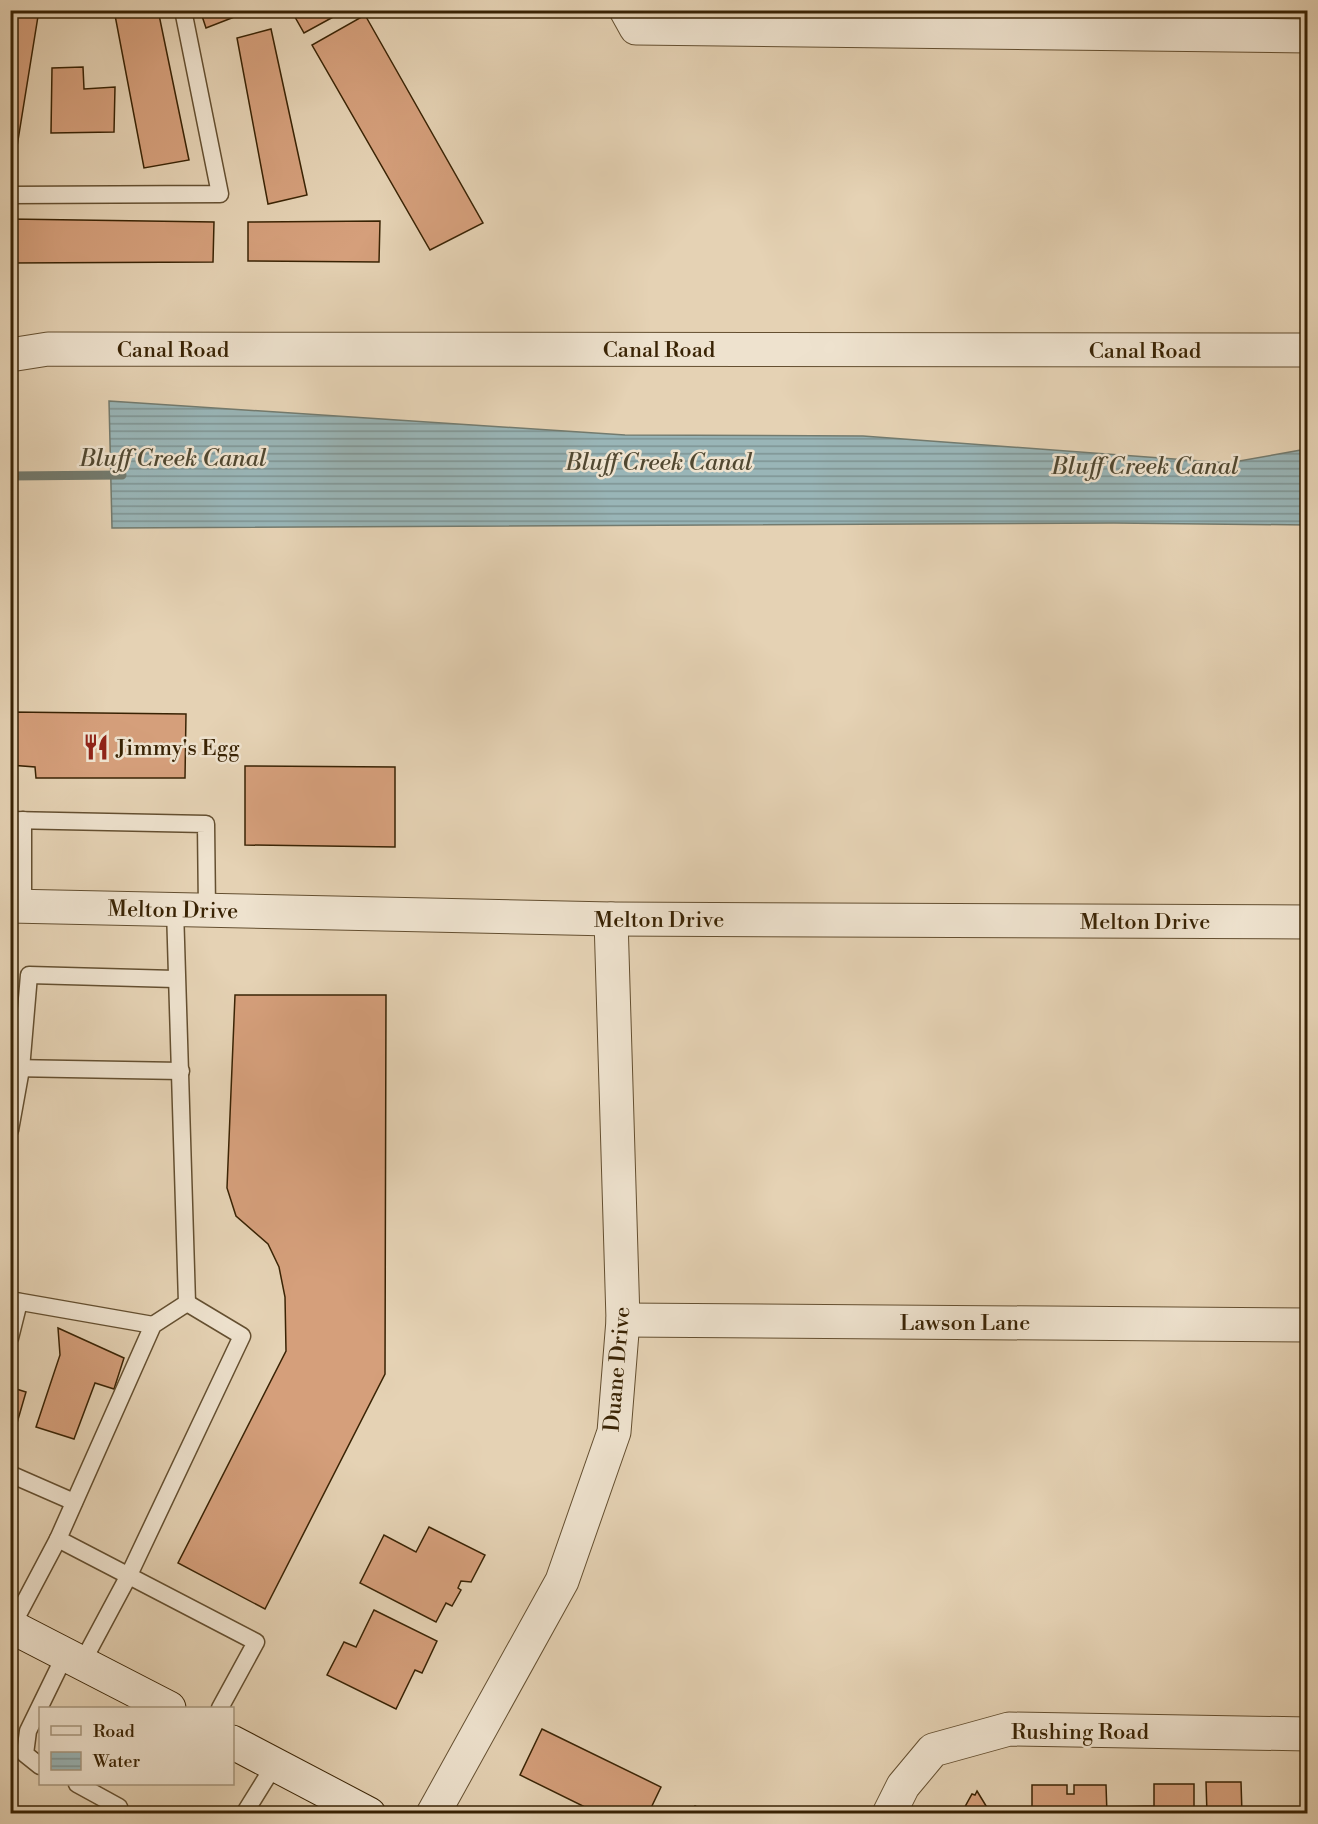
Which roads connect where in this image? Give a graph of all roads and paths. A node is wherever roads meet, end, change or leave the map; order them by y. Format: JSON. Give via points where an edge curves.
{"nodes":[{"id":1,"x":183,"y":10,"type":"edge"},
{"id":2,"x":626,"y":10,"type":"edge"},
{"id":3,"x":1308,"y":36,"type":"edge"},
{"id":4,"x":10,"y":195,"type":"edge"},
{"id":5,"x":1308,"y":350,"type":"edge"},
{"id":6,"x":10,"y":355,"type":"edge"},
{"id":7,"x":17,"y":820,"type":"edge"},
{"id":8,"x":17,"y":906,"type":"edge"},
{"id":9,"x":175,"y":909,"type":"junction"},
{"id":10,"x":207,"y":910,"type":"junction"},
{"id":11,"x":611,"y":919,"type":"junction"},
{"id":12,"x":1308,"y":922,"type":"edge"},
{"id":13,"x":175,"y":979,"type":"junction"},
{"id":14,"x":16,"y":1068,"type":"edge"},
{"id":15,"x":181,"y":1071,"type":"junction"},
{"id":16,"x":10,"y":1130,"type":"edge"},
{"id":17,"x":15,"y":1301,"type":"edge"},
{"id":18,"x":187,"y":1303,"type":"junction"},
{"id":19,"x":623,"y":1320,"type":"junction"},
{"id":20,"x":153,"y":1325,"type":"junction"},
{"id":21,"x":1308,"y":1325,"type":"edge"},
{"id":22,"x":10,"y":1338,"type":"edge"},
{"id":23,"x":10,"y":1474,"type":"edge"},
{"id":24,"x":74,"y":1502,"type":"junction"},
{"id":25,"x":58,"y":1539,"type":"junction"},
{"id":26,"x":128,"y":1577,"type":"junction"},
{"id":27,"x":11,"y":1626,"type":"edge"},
{"id":28,"x":74,"y":1659,"type":"junction"},
{"id":29,"x":43,"y":1707,"type":"edge"},
{"id":30,"x":167,"y":1707,"type":"edge"},
{"id":31,"x":221,"y":1707,"type":"edge"},
{"id":32,"x":39,"y":1714,"type":"edge"},
{"id":33,"x":1308,"y":1734,"type":"edge"},
{"id":34,"x":234,"y":1743,"type":"edge"},
{"id":35,"x":275,"y":1764,"type":"junction"},
{"id":36,"x":39,"y":1765,"type":"edge"},
{"id":37,"x":79,"y":1785,"type":"edge"},
{"id":38,"x":121,"y":1814,"type":"edge"},
{"id":39,"x":244,"y":1814,"type":"edge"},
{"id":40,"x":369,"y":1814,"type":"edge"},
{"id":41,"x":433,"y":1814,"type":"edge"},
{"id":42,"x":889,"y":1814,"type":"edge"}],
"edges":[{"from":1,"to":4,"type":"lane","via":[[220,194]]},
{"from":2,"to":3,"type":"street","via":[[636,28]]},
{"from":5,"to":6,"type":"street","name":"Canal Road","via":[[48,349]]},
{"from":7,"to":8,"type":"lane"},
{"from":7,"to":10,"type":"lane","via":[[207,824]]},
{"from":8,"to":9,"type":"street","name":"Melton Drive"},
{"from":9,"to":10,"type":"street","name":"Melton Drive"},
{"from":9,"to":13,"type":"lane"},
{"from":10,"to":11,"type":"street","name":"Melton Drive"},
{"from":11,"to":12,"type":"street","name":"Melton Drive"},
{"from":11,"to":19,"type":"street","name":"Duane Drive"},
{"from":13,"to":14,"type":"lane","via":[[29,975]]},
{"from":13,"to":15,"type":"lane"},
{"from":14,"to":15,"type":"lane"},
{"from":14,"to":16,"type":"lane"},
{"from":15,"to":18,"type":"lane"},
{"from":17,"to":20,"type":"lane"},
{"from":17,"to":22,"type":"lane"},
{"from":18,"to":20,"type":"lane"},
{"from":18,"to":26,"type":"lane","via":[[242,1336]]},
{"from":19,"to":21,"type":"street","name":"Lawson Lane"},
{"from":19,"to":41,"type":"street","name":"Duane Drive","via":[[614,1432],[562,1581]]},
{"from":20,"to":24,"type":"lane"},
{"from":23,"to":24,"type":"lane"},
{"from":24,"to":25,"type":"lane"},
{"from":25,"to":26,"type":"lane"},
{"from":25,"to":27,"type":"lane"},
{"from":26,"to":28,"type":"lane"},
{"from":26,"to":31,"type":"lane","via":[[256,1642]]},
{"from":27,"to":28,"type":"street"},
{"from":28,"to":29,"type":"lane"},
{"from":28,"to":30,"type":"street"},
{"from":32,"to":36,"type":"lane","via":[[28,1731],[24,1754]]},
{"from":33,"to":42,"type":"street","name":"Rushing Road","via":[[1009,1729],[933,1750],[903,1786]]},
{"from":34,"to":35,"type":"street"},
{"from":35,"to":39,"type":"lane"},
{"from":35,"to":40,"type":"street"},
{"from":37,"to":38,"type":"lane","via":[[119,1807]]}]}
